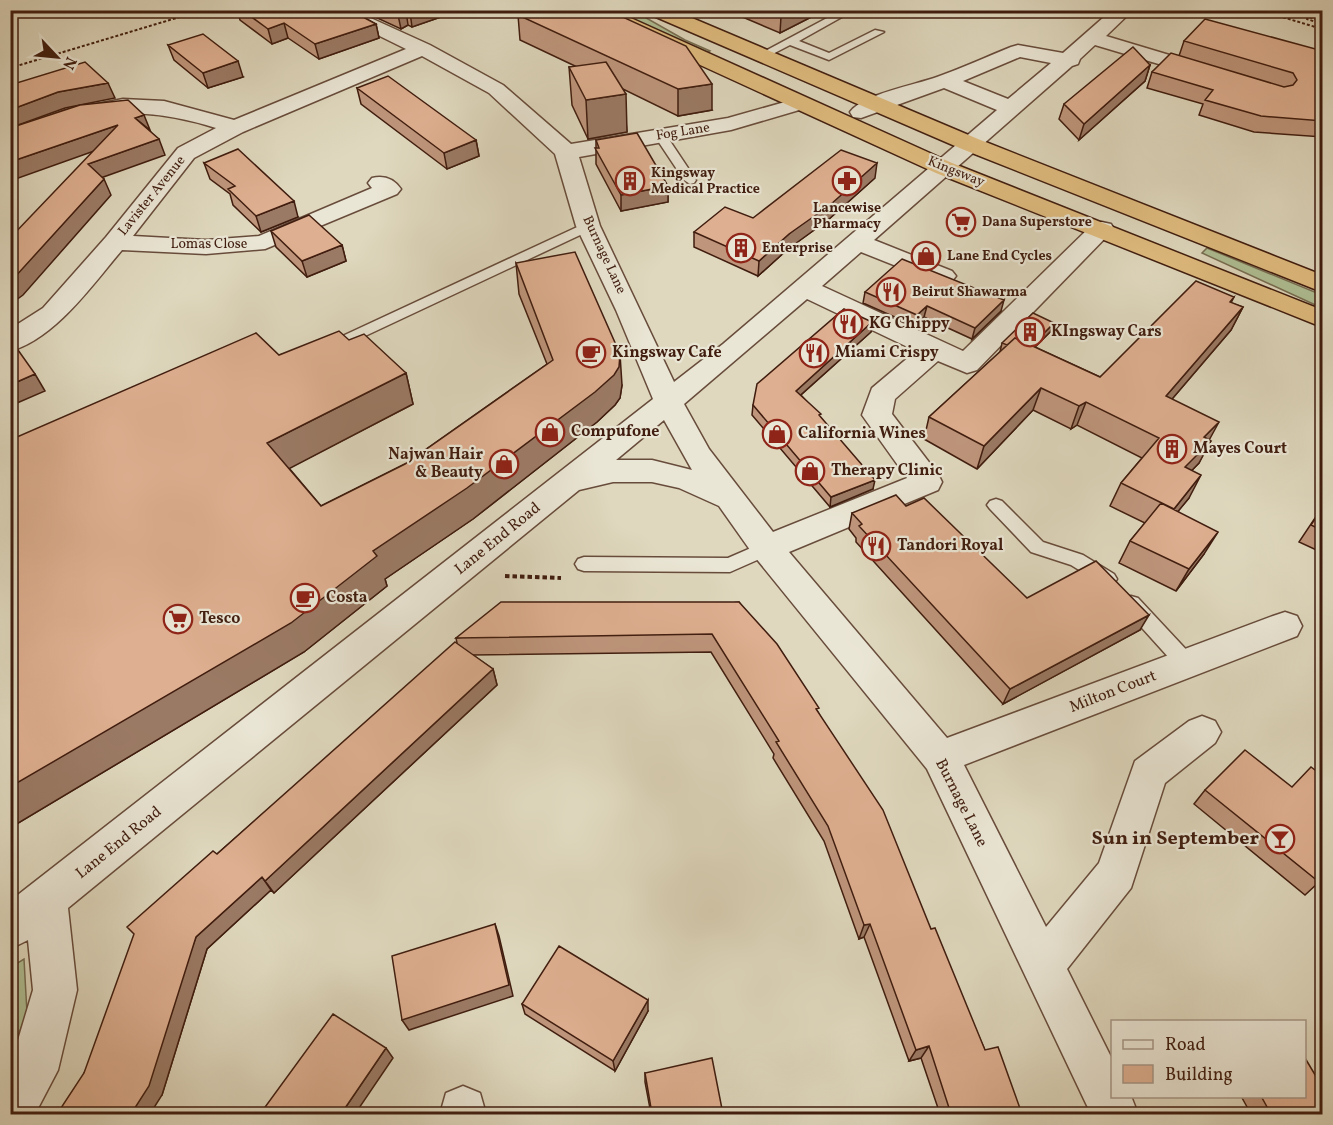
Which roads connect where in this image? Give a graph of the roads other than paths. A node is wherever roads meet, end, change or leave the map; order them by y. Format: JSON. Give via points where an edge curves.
{"nodes":[{"id":1,"x":336,"y":10,"type":"edge"},
{"id":2,"x":596,"y":10,"type":"edge"},
{"id":3,"x":1124,"y":10,"type":"edge"},
{"id":4,"x":662,"y":13,"type":"edge"},
{"id":5,"x":844,"y":13,"type":"dead end"},
{"id":6,"x":879,"y":32,"type":"dead end"},
{"id":7,"x":1093,"y":38,"type":"junction"},
{"id":8,"x":790,"y":41,"type":"junction"},
{"id":9,"x":423,"y":49,"type":"junction"},
{"id":10,"x":715,"y":56,"type":"junction"},
{"id":11,"x":761,"y":56,"type":"junction"},
{"id":12,"x":1071,"y":60,"type":"junction"},
{"id":13,"x":1224,"y":78,"type":"edge"},
{"id":14,"x":945,"y":81,"type":"junction"},
{"id":15,"x":799,"y":104,"type":"junction"},
{"id":16,"x":868,"y":108,"type":"junction"},
{"id":17,"x":1011,"y":108,"type":"junction"},
{"id":18,"x":235,"y":127,"type":"junction"},
{"id":19,"x":660,"y":135,"type":"junction"},
{"id":20,"x":10,"y":139,"type":"edge"},
{"id":21,"x":970,"y":144,"type":"junction"},
{"id":22,"x":566,"y":152,"type":"junction"},
{"id":23,"x":944,"y":168,"type":"junction"},
{"id":24,"x":690,"y":180,"type":"dead end"},
{"id":25,"x":380,"y":183,"type":"dead end"},
{"id":26,"x":588,"y":226,"type":"junction"},
{"id":27,"x":1102,"y":229,"type":"junction"},
{"id":28,"x":115,"y":242,"type":"junction"},
{"id":29,"x":857,"y":242,"type":"junction"},
{"id":30,"x":1323,"y":284,"type":"edge"},
{"id":31,"x":970,"y":287,"type":"edge"},
{"id":32,"x":804,"y":288,"type":"junction"},
{"id":33,"x":1265,"y":295,"type":"junction"},
{"id":34,"x":1323,"y":320,"type":"edge"},
{"id":35,"x":10,"y":342,"type":"edge"},
{"id":36,"x":936,"y":350,"type":"junction"},
{"id":37,"x":320,"y":352,"type":"edge"},
{"id":38,"x":668,"y":400,"type":"junction"},
{"id":39,"x":565,"y":485,"type":"junction"},
{"id":40,"x":729,"y":499,"type":"junction"},
{"id":41,"x":996,"y":505,"type":"dead end"},
{"id":42,"x":767,"y":548,"type":"junction"},
{"id":43,"x":584,"y":564,"type":"road end"},
{"id":44,"x":1285,"y":626,"type":"dead end"},
{"id":45,"x":1187,"y":664,"type":"junction"},
{"id":46,"x":1202,"y":732,"type":"dead end"},
{"id":47,"x":940,"y":757,"type":"junction"},
{"id":48,"x":46,"y":902,"type":"junction"},
{"id":49,"x":10,"y":928,"type":"edge"},
{"id":50,"x":1042,"y":966,"type":"junction"},
{"id":51,"x":10,"y":1110,"type":"edge"},
{"id":52,"x":1115,"y":1114,"type":"edge"}],
"edges":[{"from":1,"to":9,"type":"street"},
{"from":2,"to":10,"type":"highway","name":"Kingsway"},
{"from":3,"to":7,"type":"street"},
{"from":4,"to":10,"type":"highway"},
{"from":4,"to":11,"type":"highway","name":"Kingsway"},
{"from":5,"to":8,"type":"lane"},
{"from":6,"to":8,"type":"lane","via":[[829,57]]},
{"from":7,"to":12,"type":"street"},
{"from":7,"to":13,"type":"street"},
{"from":8,"to":11,"type":"lane"},
{"from":9,"to":18,"type":"street","name":"Lavister Avenue"},
{"from":9,"to":22,"type":"street","via":[[496,89]]},
{"from":10,"to":15,"type":"highway","name":"Kingsway"},
{"from":10,"to":16,"type":"highway"},
{"from":11,"to":16,"type":"highway","name":"Kingsway"},
{"from":12,"to":14,"type":"street","via":[[1018,51]]},
{"from":12,"to":17,"type":"street"},
{"from":14,"to":16,"type":"street"},
{"from":14,"to":17,"type":"street"},
{"from":15,"to":19,"type":"street","name":"Fog Lane","via":[[731,124]]},
{"from":15,"to":23,"type":"highway","name":"Kingsway"},
{"from":16,"to":21,"type":"highway","name":"Kingsway"},
{"from":16,"to":23,"type":"highway","via":[[940,148],[945,154]]},
{"from":17,"to":21,"type":"street"},
{"from":18,"to":20,"type":"street","via":[[181,111],[141,105],[92,110],[50,121]]},
{"from":18,"to":28,"type":"street","name":"Lavister Avenue","via":[[186,153]]},
{"from":19,"to":22,"type":"street","name":"Fog Lane"},
{"from":19,"to":24,"type":"lane"},
{"from":21,"to":23,"type":"street"},
{"from":21,"to":30,"type":"highway","name":"Kingsway"},
{"from":21,"to":33,"type":"highway","via":[[973,158],[988,168],[1192,251]]},
{"from":22,"to":26,"type":"street","name":"Burnage Lane"},
{"from":23,"to":27,"type":"highway","name":"Kingsway"},
{"from":23,"to":29,"type":"street","name":"Lane End Road"},
{"from":25,"to":28,"type":"street","name":"Lomas Close","via":[[389,189],[265,242],[233,247]]},
{"from":26,"to":37,"type":"lane"},
{"from":26,"to":38,"type":"street","name":"Burnage Lane"},
{"from":27,"to":33,"type":"highway","name":"Kingsway"},
{"from":27,"to":36,"type":"street","via":[[1014,305],[967,364]]},
{"from":28,"to":35,"type":"street","name":"Lavister Avenue","via":[[52,314]]},
{"from":29,"to":31,"type":"street"},
{"from":29,"to":32,"type":"street","name":"Lane End Road"},
{"from":32,"to":36,"type":"street"},
{"from":32,"to":38,"type":"street","name":"Lane End Road","via":[[734,350]]},
{"from":33,"to":34,"type":"highway","name":"Kingsway"},
{"from":36,"to":42,"type":"street","via":[[882,395],[877,415],[927,482]]},
{"from":38,"to":39,"type":"street","name":"Lane End Road"},
{"from":38,"to":40,"type":"street","name":"Burnage Lane","via":[[697,455]]},
{"from":39,"to":40,"type":"street","name":"Burnage Lane","via":[[593,474],[650,471],[690,479]]},
{"from":39,"to":48,"type":"street","name":"Lane End Road"},
{"from":40,"to":42,"type":"street","name":"Burnage Lane"},
{"from":41,"to":45,"type":"lane","via":[[1037,547],[1103,573]]},
{"from":42,"to":43,"type":"lane","via":[[730,565]]},
{"from":42,"to":47,"type":"street","name":"Burnage Lane"},
{"from":44,"to":45,"type":"street","name":"Milton Court"},
{"from":45,"to":47,"type":"street","name":"Milton Court"},
{"from":46,"to":50,"type":"street","via":[[1149,773],[1116,874]]},
{"from":47,"to":50,"type":"street","name":"Burnage Lane"},
{"from":48,"to":49,"type":"street","name":"Lane End Road"},
{"from":48,"to":51,"type":"street","via":[[55,990],[35,1070]]},
{"from":50,"to":52,"type":"street","name":"Burnage Lane"}]}
